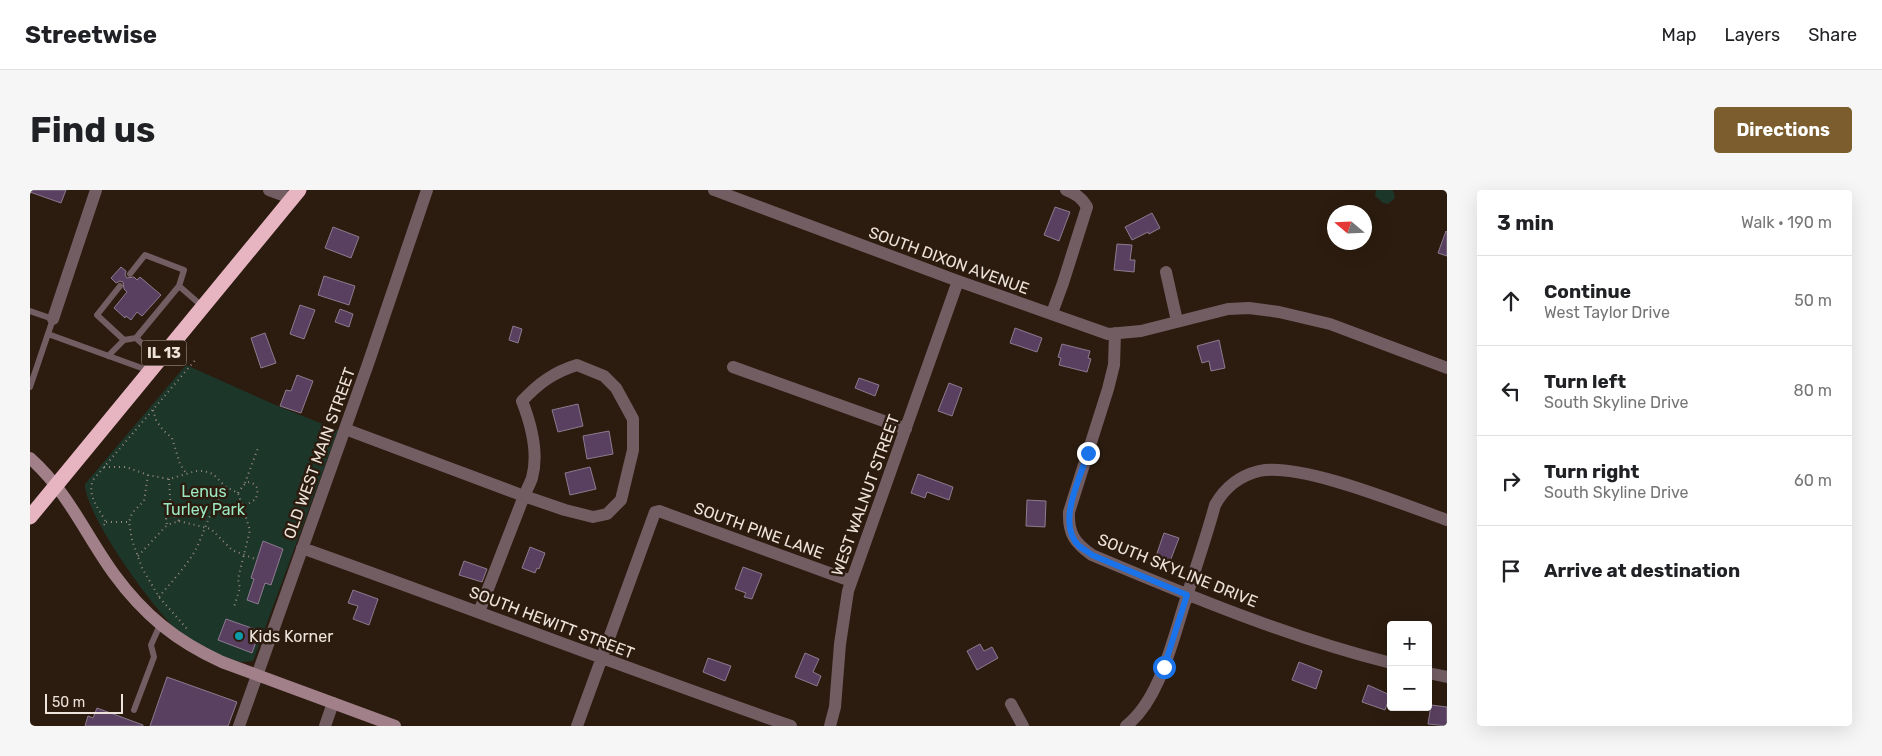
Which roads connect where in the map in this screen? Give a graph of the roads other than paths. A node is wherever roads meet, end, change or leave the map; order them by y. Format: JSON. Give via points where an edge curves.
{"nodes":[{"id":1,"x":96,"y":190,"type":"edge"},
{"id":2,"x":269,"y":190,"type":"edge"},
{"id":3,"x":427,"y":190,"type":"edge"},
{"id":4,"x":714,"y":190,"type":"edge"},
{"id":5,"x":1066,"y":190,"type":"edge"},
{"id":6,"x":295,"y":194,"type":"edge"},
{"id":7,"x":1166,"y":272,"type":"dead end"},
{"id":8,"x":130,"y":274,"type":"dead end"},
{"id":9,"x":958,"y":281,"type":"junction"},
{"id":10,"x":120,"y":286,"type":"dead end"},
{"id":11,"x":179,"y":286,"type":"junction"},
{"id":12,"x":202,"y":306,"type":"junction"},
{"id":13,"x":30,"y":311,"type":"edge"},
{"id":14,"x":1052,"y":313,"type":"junction"},
{"id":15,"x":53,"y":319,"type":"junction"},
{"id":16,"x":1177,"y":322,"type":"junction"},
{"id":17,"x":1115,"y":333,"type":"junction"},
{"id":18,"x":48,"y":334,"type":"junction"},
{"id":19,"x":136,"y":338,"type":"junction"},
{"id":20,"x":124,"y":340,"type":"junction"},
{"id":21,"x":108,"y":356,"type":"junction"},
{"id":22,"x":154,"y":365,"type":"junction"},
{"id":23,"x":733,"y":367,"type":"dead end"},
{"id":24,"x":1447,"y":368,"type":"edge"},
{"id":25,"x":30,"y":387,"type":"edge"},
{"id":26,"x":906,"y":428,"type":"junction"},
{"id":27,"x":345,"y":429,"type":"junction"},
{"id":28,"x":30,"y":458,"type":"edge"},
{"id":29,"x":57,"y":486,"type":"junction"},
{"id":30,"x":524,"y":496,"type":"junction"},
{"id":31,"x":30,"y":517,"type":"edge"},
{"id":32,"x":1447,"y":520,"type":"edge"},
{"id":33,"x":302,"y":548,"type":"junction"},
{"id":34,"x":851,"y":581,"type":"junction"},
{"id":35,"x":1187,"y":595,"type":"junction"},
{"id":36,"x":479,"y":612,"type":"junction"},
{"id":37,"x":160,"y":625,"type":"junction"},
{"id":38,"x":601,"y":658,"type":"junction"},
{"id":39,"x":1387,"y":662,"type":"edge"},
{"id":40,"x":259,"y":674,"type":"junction"},
{"id":41,"x":1432,"y":674,"type":"edge"},
{"id":42,"x":1447,"y":677,"type":"edge"},
{"id":43,"x":333,"y":703,"type":"junction"},
{"id":44,"x":1011,"y":704,"type":"dead end"},
{"id":45,"x":134,"y":710,"type":"dead end"},
{"id":46,"x":239,"y":726,"type":"edge"},
{"id":47,"x":324,"y":726,"type":"edge"},
{"id":48,"x":395,"y":726,"type":"edge"},
{"id":49,"x":577,"y":726,"type":"edge"},
{"id":50,"x":791,"y":726,"type":"edge"},
{"id":51,"x":830,"y":726,"type":"edge"},
{"id":52,"x":1023,"y":726,"type":"edge"},
{"id":53,"x":1126,"y":726,"type":"edge"}],
"edges":[{"from":1,"to":15,"type":"street"},
{"from":2,"to":6,"type":"street"},
{"from":3,"to":27,"type":"street","name":"OLD WEST MAIN STREET"},
{"from":4,"to":9,"type":"street","name":"SOUTH DIXON AVENUE"},
{"from":5,"to":14,"type":"street","via":[[1075,193],[1087,207]]},
{"from":6,"to":12,"type":"highway","number":"IL 13"},
{"from":7,"to":16,"type":"street"},
{"from":8,"to":11,"type":"lane","via":[[145,255],[184,270]]},
{"from":9,"to":14,"type":"street","name":"SOUTH DIXON AVENUE"},
{"from":9,"to":26,"type":"street","name":"WEST WALNUT STREET"},
{"from":10,"to":20,"type":"lane","via":[[97,314]]},
{"from":11,"to":12,"type":"lane"},
{"from":11,"to":19,"type":"lane"},
{"from":12,"to":22,"type":"highway","number":"IL 13"},
{"from":13,"to":15,"type":"lane"},
{"from":14,"to":17,"type":"street","name":"SOUTH DIXON AVENUE","via":[[1108,334]]},
{"from":15,"to":18,"type":"lane"},
{"from":16,"to":17,"type":"street","name":"SOUTH DIXON AVENUE","via":[[1141,331]]},
{"from":16,"to":24,"type":"street","name":"SOUTH DIXON AVENUE","via":[[1228,309],[1279,312],[1330,324]]},
{"from":17,"to":35,"type":"street","name":"SOUTH SKYLINE DRIVE","via":[[1114,365],[1069,512],[1070,530],[1078,545],[1092,555]]},
{"from":18,"to":21,"type":"lane"},
{"from":18,"to":25,"type":"lane"},
{"from":19,"to":20,"type":"lane"},
{"from":19,"to":22,"type":"lane"},
{"from":20,"to":21,"type":"lane"},
{"from":21,"to":22,"type":"lane"},
{"from":22,"to":29,"type":"highway","number":"IL 13"},
{"from":23,"to":26,"type":"street"},
{"from":26,"to":34,"type":"street","name":"WEST WALNUT STREET"},
{"from":27,"to":30,"type":"street"},
{"from":27,"to":33,"type":"street","name":"OLD WEST MAIN STREET"},
{"from":28,"to":29,"type":"street"},
{"from":29,"to":31,"type":"highway","number":"IL 13"},
{"from":29,"to":37,"type":"street","via":[[114,574]]},
{"from":30,"to":30,"type":"street","via":[[532,478],[534,445],[522,400],[537,385],[559,371],[577,365],[604,376],[616,388],[633,419],[632,450],[621,500],[607,514],[592,517]]},
{"from":30,"to":36,"type":"street"},
{"from":32,"to":35,"type":"street","via":[[1299,472],[1260,471],[1229,484],[1221,494]]},
{"from":33,"to":36,"type":"street","name":"SOUTH HEWITT STREET"},
{"from":33,"to":40,"type":"street","name":"OLD WEST MAIN STREET"},
{"from":34,"to":38,"type":"street","name":"SOUTH PINE LANE","via":[[655,512]]},
{"from":34,"to":51,"type":"street","name":"WEST WALNUT STREET"},
{"from":35,"to":39,"type":"street","name":"SOUTH SKYLINE DRIVE","via":[[1338,650]]},
{"from":35,"to":53,"type":"street","via":[[1164,667],[1148,700]]},
{"from":36,"to":38,"type":"street","name":"SOUTH HEWITT STREET"},
{"from":37,"to":40,"type":"street","via":[[197,651]]},
{"from":37,"to":45,"type":"lane","via":[[151,645],[154,657]]},
{"from":38,"to":49,"type":"street"},
{"from":38,"to":50,"type":"street","name":"SOUTH HEWITT STREET"},
{"from":40,"to":43,"type":"street"},
{"from":40,"to":46,"type":"street","name":"OLD WEST MAIN STREET"},
{"from":41,"to":42,"type":"street"},
{"from":43,"to":47,"type":"street"},
{"from":43,"to":48,"type":"street"},
{"from":44,"to":52,"type":"street"}]}
